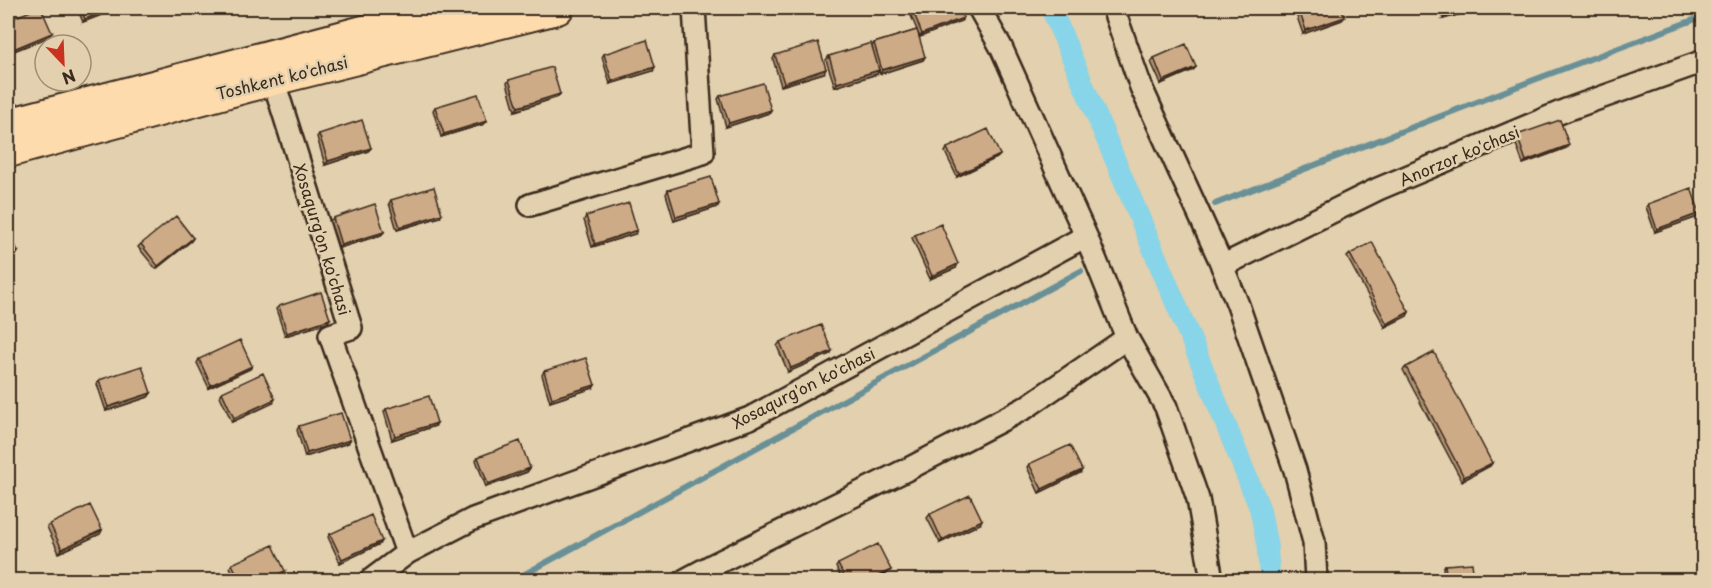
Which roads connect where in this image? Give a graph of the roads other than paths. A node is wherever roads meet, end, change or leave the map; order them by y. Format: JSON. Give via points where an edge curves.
{"nodes":[{"id":1,"x":455,"y":8,"type":"edge"},
{"id":2,"x":557,"y":8,"type":"edge"},
{"id":3,"x":694,"y":8,"type":"edge"},
{"id":4,"x":979,"y":8,"type":"edge"},
{"id":5,"x":1113,"y":8,"type":"edge"},
{"id":6,"x":384,"y":28,"type":"edge"},
{"id":7,"x":1704,"y":61,"type":"edge"},
{"id":8,"x":273,"y":79,"type":"junction"},
{"id":9,"x":8,"y":125,"type":"edge"},
{"id":10,"x":8,"y":151,"type":"edge"},
{"id":11,"x":530,"y":205,"type":"dead end"},
{"id":12,"x":1086,"y":236,"type":"junction"},
{"id":13,"x":1222,"y":266,"type":"junction"},
{"id":14,"x":1127,"y":338,"type":"junction"},
{"id":15,"x":407,"y":553,"type":"junction"},
{"id":16,"x":714,"y":573,"type":"edge"},
{"id":17,"x":371,"y":580,"type":"edge"},
{"id":18,"x":685,"y":580,"type":"edge"},
{"id":19,"x":1212,"y":580,"type":"edge"},
{"id":20,"x":1316,"y":580,"type":"edge"}],
"edges":[{"from":1,"to":6,"type":"highway","name":"Toshkent ko'chasi"},
{"from":2,"to":6,"type":"highway","name":"Toshkent ko'chasi"},
{"from":3,"to":11,"type":"street","via":[[703,153]]},
{"from":4,"to":12,"type":"street"},
{"from":5,"to":13,"type":"street","via":[[1141,87]]},
{"from":6,"to":8,"type":"highway","name":"Toshkent ko'chasi"},
{"from":6,"to":9,"type":"highway","name":"Toshkent ko'chasi"},
{"from":7,"to":13,"type":"street","name":"Anorzor ko'chasi","via":[[1566,110],[1389,185]]},
{"from":8,"to":10,"type":"highway","name":"Toshkent ko'chasi"},
{"from":8,"to":15,"type":"street","name":"Xosaqurg'on ko'chasi","via":[[351,328],[330,335]]},
{"from":12,"to":14,"type":"street"},
{"from":12,"to":15,"type":"street","name":"Xosaqurg'on ko'chasi","via":[[750,418],[473,519]]},
{"from":13,"to":20,"type":"street","via":[[1295,470],[1314,542]]},
{"from":14,"to":16,"type":"street","via":[[1025,408]]},
{"from":14,"to":19,"type":"street","via":[[1166,407],[1198,499]]},
{"from":15,"to":17,"type":"street","name":"Xosaqurg'on ko'chasi"},
{"from":16,"to":18,"type":"street"}]}
